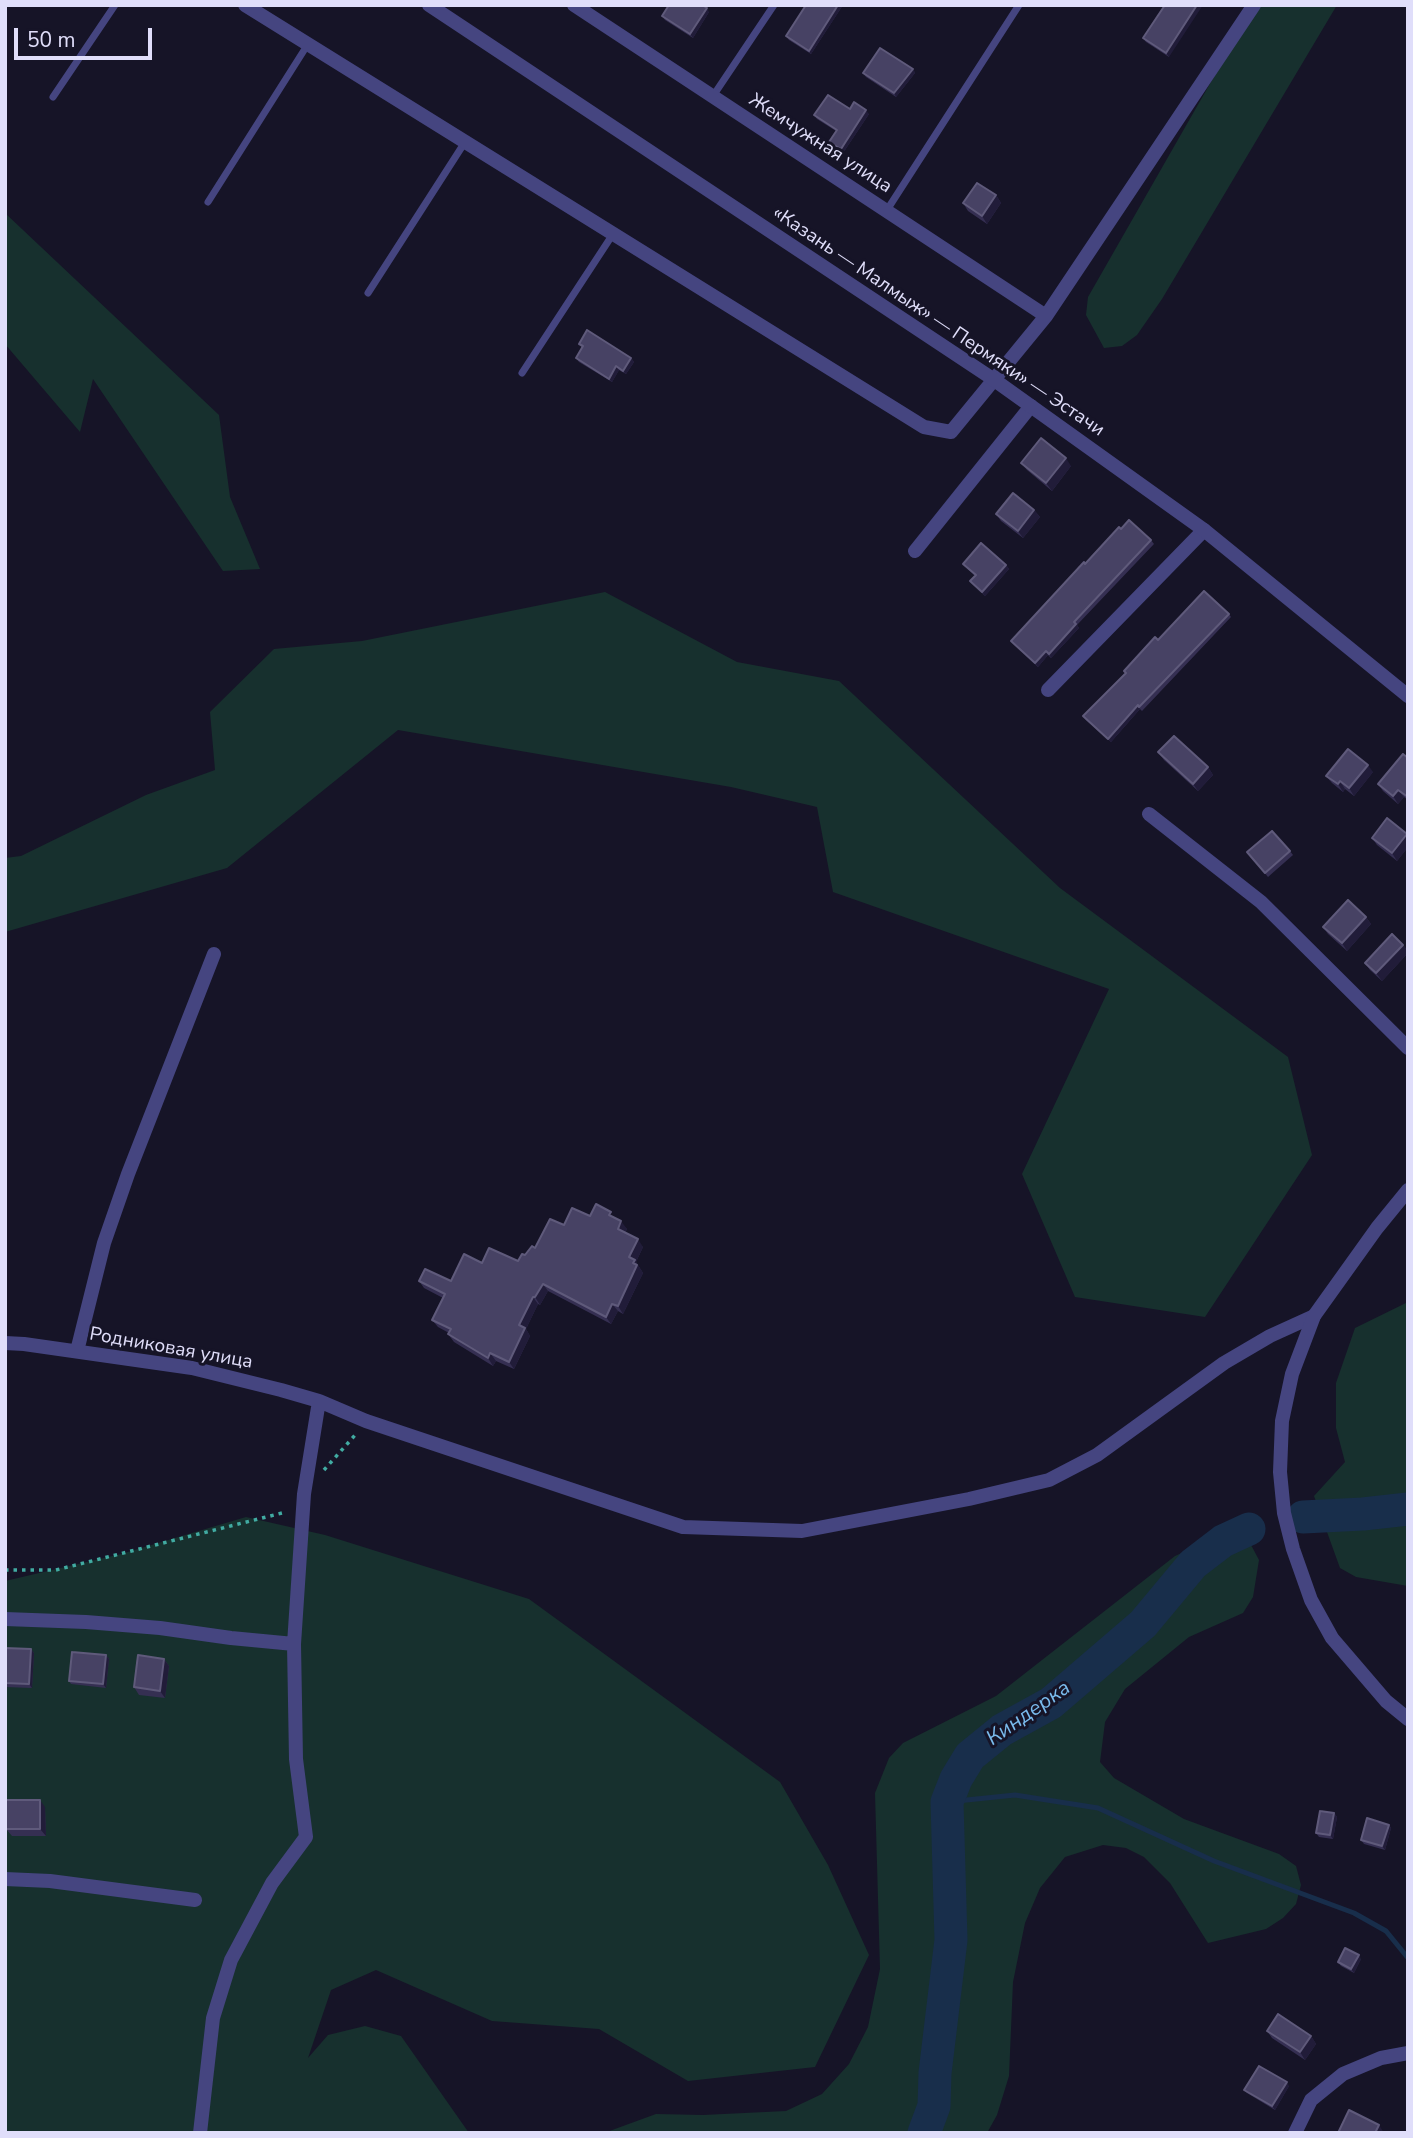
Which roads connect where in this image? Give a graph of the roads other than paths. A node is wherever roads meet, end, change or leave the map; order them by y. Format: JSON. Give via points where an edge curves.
{"nodes":[{"id":1,"x":115,"y":5,"type":"edge"},
{"id":2,"x":245,"y":5,"type":"edge"},
{"id":3,"x":429,"y":5,"type":"edge"},
{"id":4,"x":574,"y":5,"type":"edge"},
{"id":5,"x":774,"y":5,"type":"edge"},
{"id":6,"x":1019,"y":5,"type":"edge"},
{"id":7,"x":1254,"y":5,"type":"edge"},
{"id":8,"x":308,"y":44,"type":"junction"},
{"id":9,"x":53,"y":97,"type":"dead end"},
{"id":10,"x":713,"y":97,"type":"junction"},
{"id":11,"x":465,"y":142,"type":"junction"},
{"id":12,"x":208,"y":202,"type":"dead end"},
{"id":13,"x":887,"y":211,"type":"junction"},
{"id":14,"x":613,"y":234,"type":"junction"},
{"id":15,"x":368,"y":293,"type":"dead end"},
{"id":16,"x":1046,"y":316,"type":"junction"},
{"id":17,"x":522,"y":373,"type":"dead end"},
{"id":18,"x":993,"y":379,"type":"junction"},
{"id":19,"x":1031,"y":407,"type":"junction"},
{"id":20,"x":1204,"y":530,"type":"junction"},
{"id":21,"x":915,"y":551,"type":"dead end"},
{"id":22,"x":1048,"y":690,"type":"dead end"},
{"id":23,"x":1408,"y":696,"type":"edge"},
{"id":24,"x":1149,"y":814,"type":"dead end"},
{"id":25,"x":214,"y":954,"type":"dead end"},
{"id":26,"x":1408,"y":1048,"type":"edge"},
{"id":27,"x":1408,"y":1190,"type":"edge"},
{"id":28,"x":1314,"y":1316,"type":"junction"},
{"id":29,"x":5,"y":1343,"type":"edge"},
{"id":30,"x":77,"y":1351,"type":"junction"},
{"id":31,"x":319,"y":1401,"type":"junction"},
{"id":32,"x":5,"y":1619,"type":"edge"},
{"id":33,"x":294,"y":1644,"type":"junction"},
{"id":34,"x":1408,"y":1719,"type":"edge"},
{"id":35,"x":5,"y":1879,"type":"edge"},
{"id":36,"x":195,"y":1900,"type":"dead end"},
{"id":37,"x":1408,"y":2053,"type":"edge"},
{"id":38,"x":200,"y":2133,"type":"edge"},
{"id":39,"x":1295,"y":2133,"type":"edge"}],
"edges":[{"from":1,"to":9,"type":"lane"},
{"from":2,"to":8,"type":"street"},
{"from":3,"to":18,"type":"street","name":"«Казань — Малмыж» — Пермяки» — Эстачи"},
{"from":4,"to":10,"type":"street","name":"Жемчужная улица"},
{"from":5,"to":10,"type":"lane"},
{"from":6,"to":13,"type":"lane"},
{"from":7,"to":16,"type":"street"},
{"from":8,"to":11,"type":"street"},
{"from":8,"to":12,"type":"lane"},
{"from":10,"to":13,"type":"street","name":"Жемчужная улица"},
{"from":11,"to":14,"type":"street"},
{"from":11,"to":15,"type":"lane"},
{"from":13,"to":16,"type":"street","name":"Жемчужная улица"},
{"from":14,"to":17,"type":"lane"},
{"from":14,"to":18,"type":"street","via":[[925,427],[951,432]]},
{"from":16,"to":18,"type":"street"},
{"from":18,"to":19,"type":"street","name":"«Казань — Малмыж» — Пермяки» — Эстачи"},
{"from":19,"to":20,"type":"street","name":"«Казань — Малмыж» — Пермяки» — Эстачи"},
{"from":19,"to":21,"type":"street"},
{"from":20,"to":22,"type":"street"},
{"from":20,"to":23,"type":"street","name":"«Казань — Малмыж» — Пермяки» — Эстачи"},
{"from":24,"to":26,"type":"street","via":[[1261,902]]},
{"from":25,"to":30,"type":"street","via":[[104,1243]]},
{"from":27,"to":28,"type":"street"},
{"from":28,"to":31,"type":"street","name":"Родниковая улица","via":[[1224,1363],[1097,1455],[1049,1480],[802,1531],[682,1527]]},
{"from":28,"to":34,"type":"street","via":[[1292,1374],[1282,1422],[1284,1513],[1311,1600],[1332,1638],[1386,1701]]},
{"from":29,"to":30,"type":"street","name":"Родниковая улица"},
{"from":30,"to":31,"type":"street","name":"Родниковая улица","via":[[192,1368]]},
{"from":31,"to":33,"type":"street","via":[[304,1494]]},
{"from":32,"to":33,"type":"street","via":[[148,1627]]},
{"from":33,"to":38,"type":"street","via":[[296,1759],[306,1837],[272,1883],[231,1960],[214,2018]]},
{"from":35,"to":36,"type":"street"},
{"from":37,"to":39,"type":"street","via":[[1381,2058],[1343,2074],[1311,2100]]}]}
